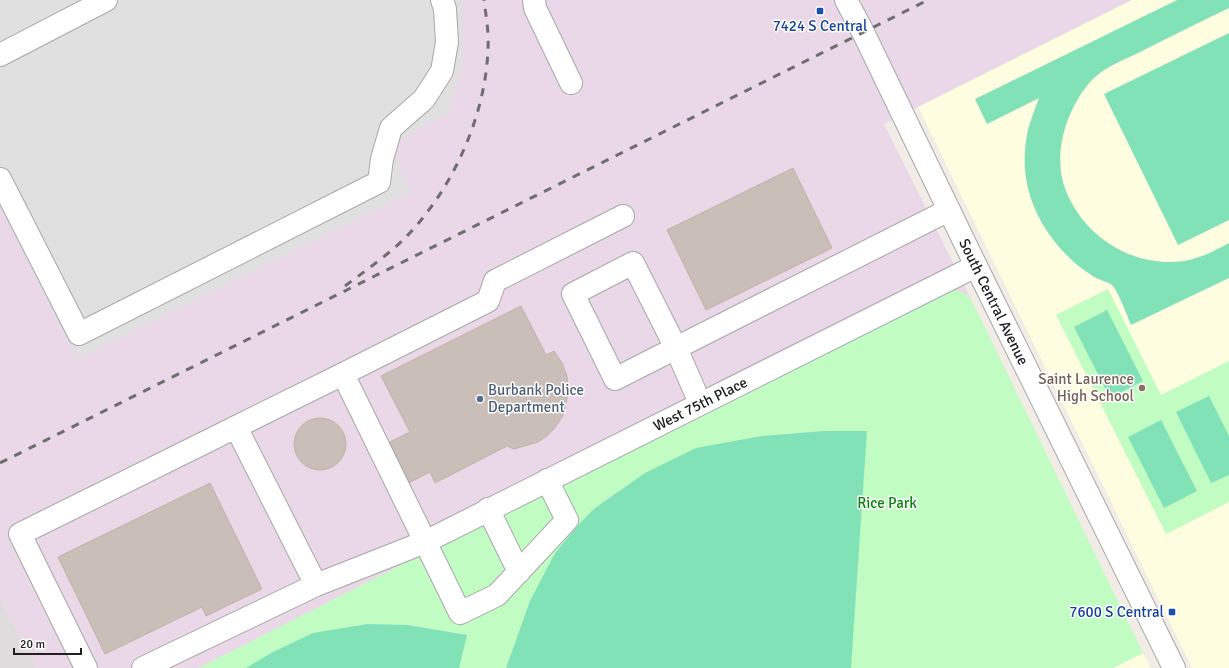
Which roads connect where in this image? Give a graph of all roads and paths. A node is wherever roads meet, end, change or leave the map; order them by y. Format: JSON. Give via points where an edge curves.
{"nodes":[{"id":1,"x":106,"y":0,"type":"edge"},
{"id":2,"x":442,"y":0,"type":"edge"},
{"id":3,"x":534,"y":0,"type":"edge"},
{"id":4,"x":846,"y":0,"type":"edge"},
{"id":5,"x":0,"y":55,"type":"edge"},
{"id":6,"x":571,"y":83,"type":"dead end"},
{"id":7,"x":0,"y":179,"type":"edge"},
{"id":8,"x":949,"y":210,"type":"junction"},
{"id":9,"x":623,"y":216,"type":"dead end"},
{"id":10,"x":976,"y":266,"type":"junction"},
{"id":11,"x":676,"y":348,"type":"junction"},
{"id":12,"x":343,"y":374,"type":"junction"},
{"id":13,"x":700,"y":404,"type":"junction"},
{"id":14,"x":236,"y":427,"type":"junction"},
{"id":15,"x":547,"y":480,"type":"junction"},
{"id":16,"x":488,"y":510,"type":"junction"},
{"id":17,"x":425,"y":542,"type":"junction"},
{"id":18,"x":519,"y":572,"type":"junction"},
{"id":19,"x":316,"y":584,"type":"junction"},
{"id":20,"x":86,"y":668,"type":"edge"},
{"id":21,"x":143,"y":668,"type":"edge"},
{"id":22,"x":1174,"y":668,"type":"edge"}],
"edges":[{"from":1,"to":5,"type":"street"},
{"from":2,"to":7,"type":"street","via":[[447,42],[442,71],[424,99],[391,128],[382,159],[379,182],[79,334]]},
{"from":3,"to":6,"type":"street","via":[[535,8]]},
{"from":4,"to":8,"type":"street","name":"South Central Avenue"},
{"from":8,"to":10,"type":"street","name":"South Central Avenue"},
{"from":8,"to":11,"type":"street"},
{"from":9,"to":12,"type":"street","via":[[495,281],[488,301]]},
{"from":10,"to":13,"type":"street","name":"West 75th Place"},
{"from":10,"to":22,"type":"street","name":"South Central Avenue"},
{"from":11,"to":11,"type":"street","via":[[615,379],[573,294],[633,263]]},
{"from":11,"to":13,"type":"street"},
{"from":12,"to":14,"type":"street"},
{"from":12,"to":17,"type":"street"},
{"from":13,"to":15,"type":"street","name":"West 75th Place"},
{"from":14,"to":19,"type":"street"},
{"from":14,"to":20,"type":"street","via":[[20,534]]},
{"from":15,"to":16,"type":"street","name":"West 75th Place"},
{"from":15,"to":18,"type":"street","via":[[567,520]]},
{"from":16,"to":17,"type":"street","name":"West 75th Place"},
{"from":16,"to":18,"type":"street"},
{"from":17,"to":18,"type":"street","via":[[460,613],[497,595]]},
{"from":17,"to":19,"type":"street","name":"West 75th Place"},
{"from":19,"to":21,"type":"street","name":"West 75th Place"}]}
